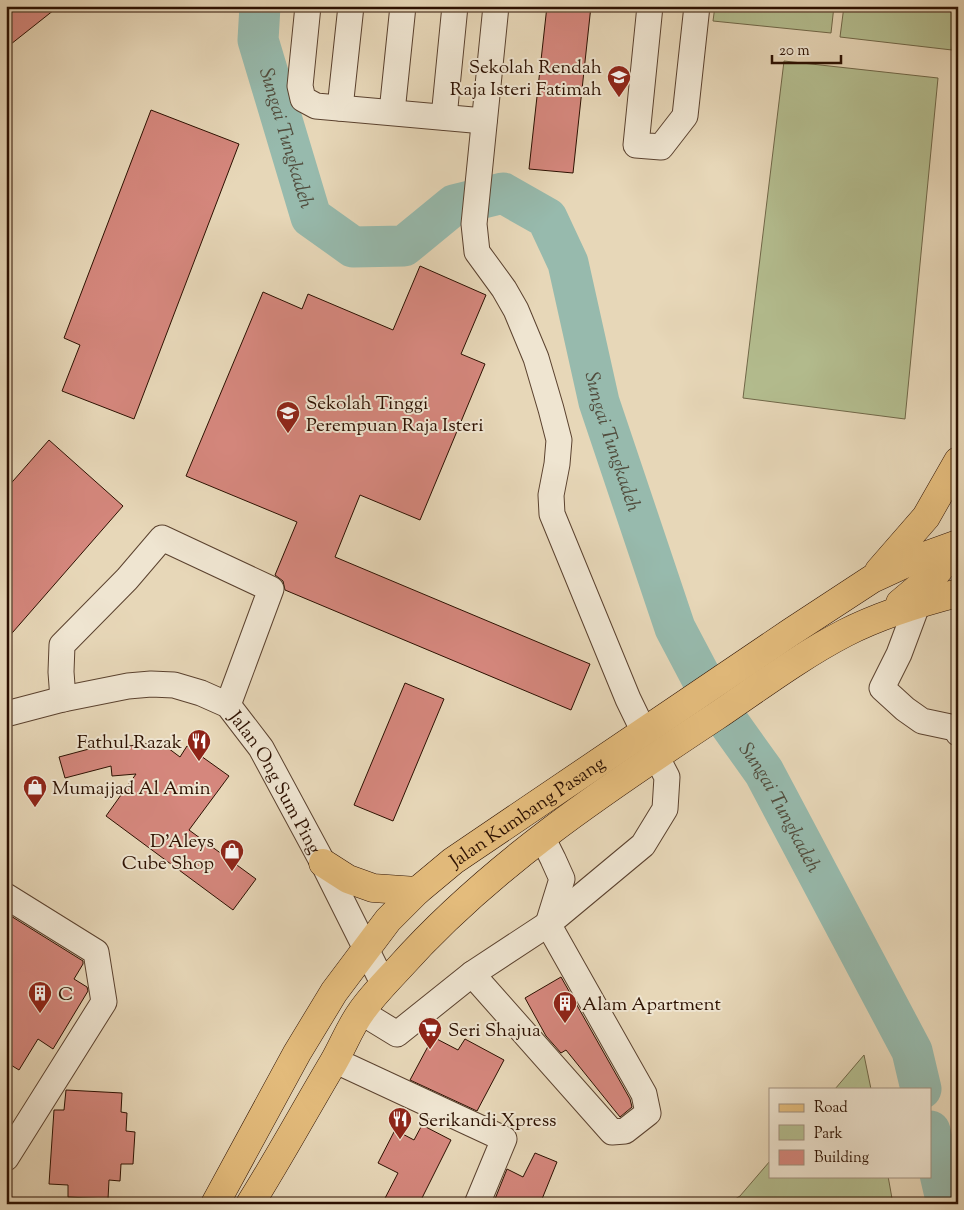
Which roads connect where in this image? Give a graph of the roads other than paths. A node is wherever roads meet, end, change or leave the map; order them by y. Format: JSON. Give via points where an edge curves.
{"nodes":[{"id":1,"x":308,"y":6,"type":"edge"},
{"id":2,"x":351,"y":6,"type":"edge"},
{"id":3,"x":402,"y":6,"type":"edge"},
{"id":4,"x":455,"y":6,"type":"edge"},
{"id":5,"x":496,"y":6,"type":"edge"},
{"id":6,"x":650,"y":6,"type":"edge"},
{"id":7,"x":697,"y":6,"type":"edge"},
{"id":8,"x":340,"y":108,"type":"junction"},
{"id":9,"x":392,"y":112,"type":"junction"},
{"id":10,"x":444,"y":118,"type":"junction"},
{"id":11,"x":484,"y":121,"type":"junction"},
{"id":12,"x":958,"y":461,"type":"edge"},
{"id":13,"x":958,"y":546,"type":"edge"},
{"id":14,"x":872,"y":579,"type":"junction"},
{"id":15,"x":958,"y":593,"type":"edge"},
{"id":16,"x":918,"y":603,"type":"junction"},
{"id":17,"x":882,"y":616,"type":"junction"},
{"id":18,"x":63,"y":699,"type":"junction"},
{"id":19,"x":228,"y":705,"type":"junction"},
{"id":20,"x":6,"y":714,"type":"edge"},
{"id":21,"x":653,"y":726,"type":"junction"},
{"id":22,"x":958,"y":733,"type":"edge"},
{"id":23,"x":666,"y":749,"type":"junction"},
{"id":24,"x":542,"y":838,"type":"junction"},
{"id":25,"x":323,"y":863,"type":"junction"},
{"id":26,"x":417,"y":891,"type":"junction"},
{"id":27,"x":6,"y":896,"type":"edge"},
{"id":28,"x":548,"y":924,"type":"junction"},
{"id":29,"x":365,"y":949,"type":"junction"},
{"id":30,"x":472,"y":974,"type":"junction"},
{"id":31,"x":384,"y":985,"type":"junction"},
{"id":32,"x":360,"y":1012,"type":"junction"},
{"id":33,"x":334,"y":1060,"type":"junction"},
{"id":34,"x":6,"y":1158,"type":"edge"},
{"id":35,"x":215,"y":1204,"type":"edge"},
{"id":36,"x":250,"y":1204,"type":"edge"},
{"id":37,"x":477,"y":1204,"type":"edge"}],
"edges":[{"from":1,"to":8,"type":"street","via":[[300,86],[303,100],[316,106]]},
{"from":2,"to":8,"type":"street"},
{"from":3,"to":9,"type":"street"},
{"from":4,"to":10,"type":"street"},
{"from":5,"to":11,"type":"street"},
{"from":6,"to":7,"type":"street","via":[[636,144],[661,147],[685,116]]},
{"from":8,"to":9,"type":"street"},
{"from":9,"to":10,"type":"street"},
{"from":10,"to":11,"type":"street"},
{"from":11,"to":21,"type":"street","via":[[474,224],[477,252],[516,310],[536,358],[551,408],[559,440],[551,495],[552,514],[628,698]]},
{"from":12,"to":14,"type":"main road","via":[[926,517]]},
{"from":13,"to":14,"type":"main road","name":"Jalan Kumbang Pasang","via":[[911,561]]},
{"from":13,"to":17,"type":"main road","via":[[937,572]]},
{"from":14,"to":21,"type":"main road","name":"Jalan Kumbang Pasang"},
{"from":15,"to":16,"type":"main road","name":"Jalan Kumbang Pasang"},
{"from":16,"to":17,"type":"main road","name":"Jalan Kumbang Pasang"},
{"from":16,"to":22,"type":"street","via":[[900,654],[882,688],[922,721],[955,728]]},
{"from":17,"to":23,"type":"main road","name":"Jalan Kumbang Pasang","via":[[803,656]]},
{"from":18,"to":19,"type":"street","name":"Jalan Ong Sum Ping","via":[[151,684],[174,685]]},
{"from":18,"to":19,"type":"street","via":[[62,645],[162,538],[271,589]]},
{"from":18,"to":20,"type":"street","name":"Jalan Ong Sum Ping"},
{"from":19,"to":25,"type":"street","name":"Jalan Ong Sum Ping","via":[[261,748]]},
{"from":21,"to":26,"type":"main road","name":"Jalan Kumbang Pasang","via":[[453,861]]},
{"from":23,"to":24,"type":"main road","name":"Jalan Kumbang Pasang"},
{"from":23,"to":28,"type":"street","via":[[665,809],[643,845]]},
{"from":24,"to":28,"type":"street","via":[[562,879]]},
{"from":24,"to":31,"type":"main road","name":"Jalan Kumbang Pasang","via":[[452,913]]},
{"from":25,"to":26,"type":"main road","via":[[348,879],[373,888]]},
{"from":25,"to":29,"type":"street","name":"Jalan Ong Sum Ping"},
{"from":26,"to":29,"type":"main road","name":"Jalan Kumbang Pasang"},
{"from":27,"to":34,"type":"street","via":[[96,952],[104,1002]]},
{"from":28,"to":30,"type":"street"},
{"from":28,"to":30,"type":"street","via":[[644,1094],[648,1113],[625,1131],[612,1132]]},
{"from":29,"to":31,"type":"street","name":"Jalan Ong Sum Ping"},
{"from":29,"to":35,"type":"main road","name":"Jalan Kumbang Pasang","via":[[297,1053]]},
{"from":30,"to":32,"type":"street","via":[[397,1034]]},
{"from":31,"to":32,"type":"main road","name":"Jalan Kumbang Pasang"},
{"from":32,"to":33,"type":"main road","name":"Jalan Kumbang Pasang"},
{"from":33,"to":36,"type":"main road","name":"Jalan Kumbang Pasang"},
{"from":33,"to":37,"type":"street","via":[[504,1139]]}]}
